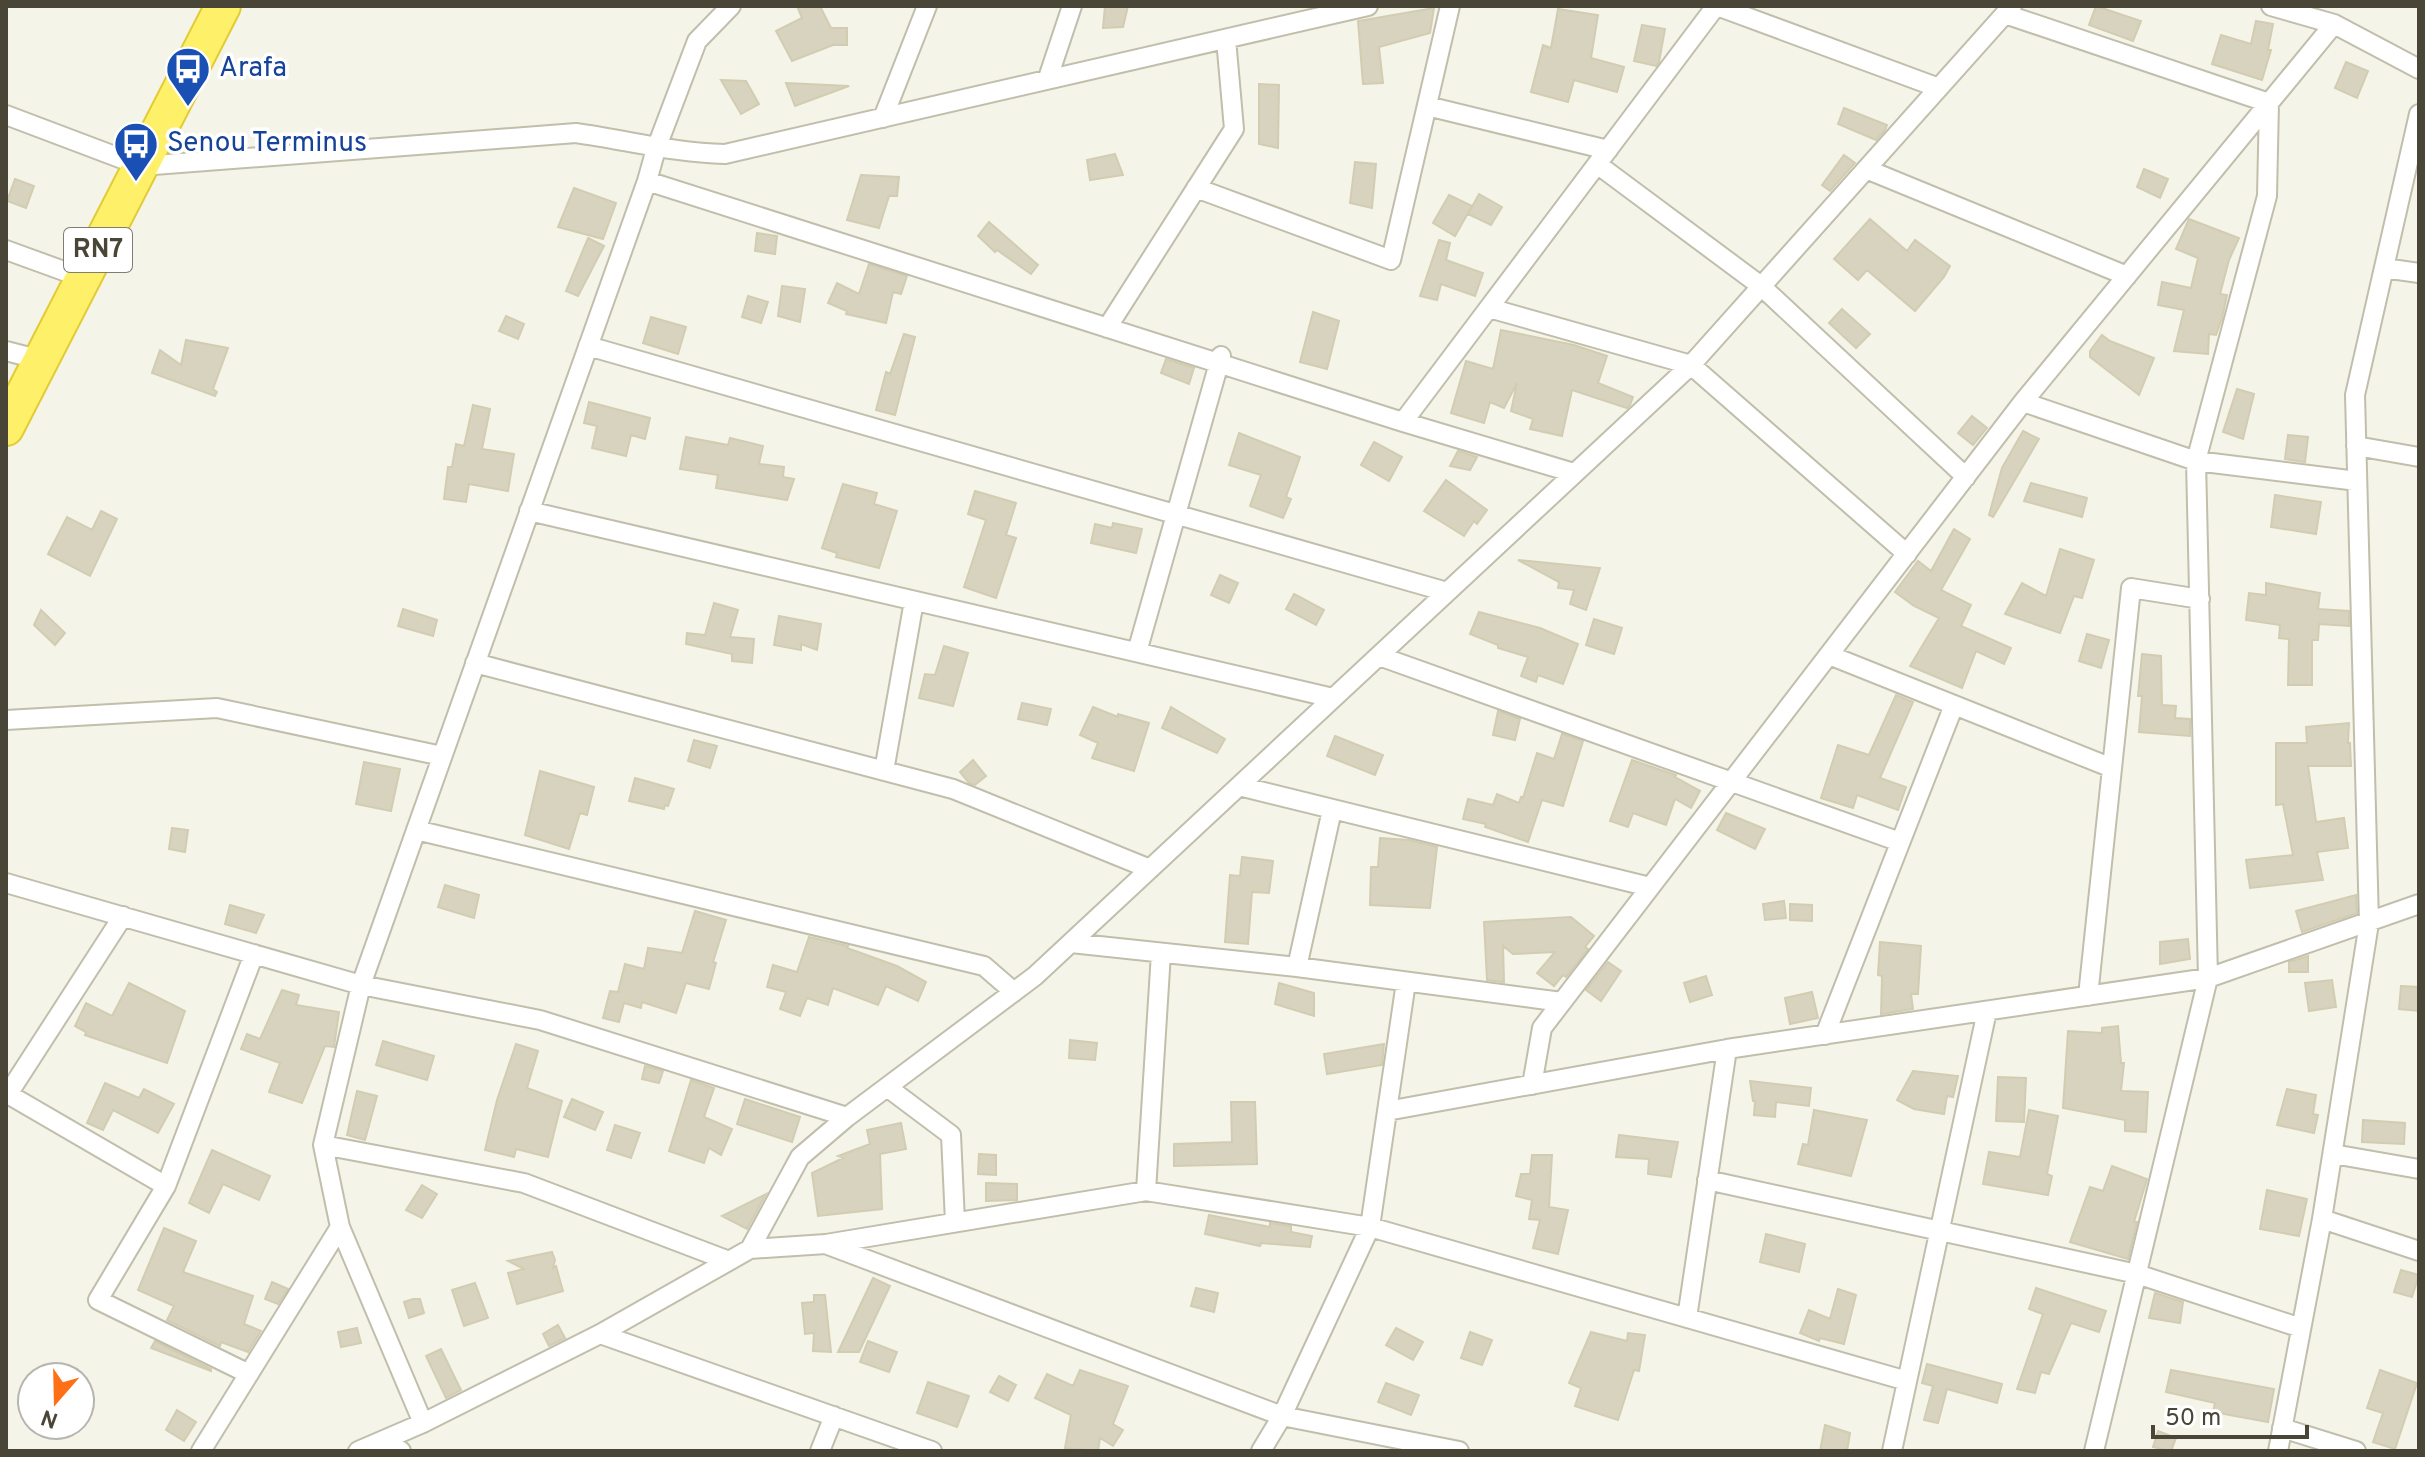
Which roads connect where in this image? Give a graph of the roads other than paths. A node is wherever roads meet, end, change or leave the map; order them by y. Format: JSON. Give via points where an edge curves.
{"nodes":[{"id":1,"x":223,"y":6,"type":"edge"},
{"id":2,"x":731,"y":6,"type":"edge"},
{"id":3,"x":927,"y":6,"type":"edge"},
{"id":4,"x":1072,"y":6,"type":"edge"},
{"id":5,"x":1368,"y":6,"type":"edge"},
{"id":6,"x":1450,"y":6,"type":"edge"},
{"id":7,"x":1717,"y":6,"type":"edge"},
{"id":8,"x":2271,"y":6,"type":"edge"},
{"id":9,"x":2009,"y":10,"type":"edge"},
{"id":10,"x":2334,"y":24,"type":"junction"},
{"id":11,"x":1226,"y":39,"type":"junction"},
{"id":12,"x":2419,"y":69,"type":"edge"},
{"id":13,"x":1048,"y":78,"type":"junction"},
{"id":14,"x":1939,"y":88,"type":"junction"},
{"id":15,"x":2269,"y":103,"type":"junction"},
{"id":16,"x":1427,"y":106,"type":"junction"},
{"id":17,"x":2419,"y":114,"type":"edge"},
{"id":18,"x":6,"y":115,"type":"edge"},
{"id":19,"x":883,"y":118,"type":"junction"},
{"id":20,"x":656,"y":149,"type":"junction"},
{"id":21,"x":1602,"y":157,"type":"junction"},
{"id":22,"x":141,"y":166,"type":"junction"},
{"id":23,"x":1866,"y":169,"type":"junction"},
{"id":24,"x":647,"y":181,"type":"junction"},
{"id":25,"x":1196,"y":188,"type":"junction"},
{"id":26,"x":6,"y":250,"type":"edge"},
{"id":27,"x":2384,"y":268,"type":"junction"},
{"id":28,"x":2419,"y":273,"type":"edge"},
{"id":29,"x":2127,"y":276,"type":"junction"},
{"id":30,"x":83,"y":278,"type":"junction"},
{"id":31,"x":1761,"y":286,"type":"junction"},
{"id":32,"x":1489,"y":308,"type":"junction"},
{"id":33,"x":1107,"y":328,"type":"junction"},
{"id":34,"x":588,"y":346,"type":"junction"},
{"id":35,"x":6,"y":351,"type":"edge"},
{"id":36,"x":41,"y":360,"type":"junction"},
{"id":37,"x":1220,"y":360,"type":"junction"},
{"id":38,"x":1691,"y":365,"type":"junction"},
{"id":39,"x":2023,"y":402,"type":"junction"},
{"id":40,"x":1403,"y":422,"type":"junction"},
{"id":41,"x":6,"y":428,"type":"edge"},
{"id":42,"x":2356,"y":446,"type":"junction"},
{"id":43,"x":2419,"y":457,"type":"edge"},
{"id":44,"x":2196,"y":461,"type":"junction"},
{"id":45,"x":1574,"y":473,"type":"junction"},
{"id":46,"x":1966,"y":477,"type":"junction"},
{"id":47,"x":2357,"y":481,"type":"junction"},
{"id":48,"x":529,"y":511,"type":"junction"},
{"id":49,"x":1176,"y":515,"type":"junction"},
{"id":50,"x":1907,"y":554,"type":"junction"},
{"id":51,"x":1447,"y":592,"type":"junction"},
{"id":52,"x":2200,"y":599,"type":"junction"},
{"id":53,"x":914,"y":601,"type":"junction"},
{"id":54,"x":1137,"y":652,"type":"junction"},
{"id":55,"x":1829,"y":655,"type":"junction"},
{"id":56,"x":1379,"y":656,"type":"junction"},
{"id":57,"x":475,"y":663,"type":"junction"},
{"id":58,"x":1333,"y":698,"type":"junction"},
{"id":59,"x":1954,"y":705,"type":"junction"},
{"id":60,"x":6,"y":720,"type":"edge"},
{"id":61,"x":442,"y":756,"type":"junction"},
{"id":62,"x":2112,"y":768,"type":"junction"},
{"id":63,"x":884,"y":771,"type":"junction"},
{"id":64,"x":1731,"y":782,"type":"junction"},
{"id":65,"x":1239,"y":786,"type":"junction"},
{"id":66,"x":1332,"y":810,"type":"junction"},
{"id":67,"x":416,"y":830,"type":"junction"},
{"id":68,"x":1900,"y":842,"type":"junction"},
{"id":69,"x":1150,"y":869,"type":"junction"},
{"id":70,"x":6,"y":883,"type":"edge"},
{"id":71,"x":1650,"y":887,"type":"junction"},
{"id":72,"x":2419,"y":904,"type":"edge"},
{"id":73,"x":123,"y":916,"type":"junction"},
{"id":74,"x":2369,"y":923,"type":"junction"},
{"id":75,"x":1071,"y":943,"type":"junction"},
{"id":76,"x":1161,"y":953,"type":"junction"},
{"id":77,"x":254,"y":954,"type":"junction"},
{"id":78,"x":1297,"y":967,"type":"junction"},
{"id":79,"x":2208,"y":978,"type":"junction"},
{"id":80,"x":1406,"y":982,"type":"junction"},
{"id":81,"x":361,"y":985,"type":"junction"},
{"id":82,"x":1014,"y":992,"type":"junction"},
{"id":83,"x":2088,"y":996,"type":"junction"},
{"id":84,"x":1562,"y":1002,"type":"junction"},
{"id":85,"x":1987,"y":1011,"type":"junction"},
{"id":86,"x":1825,"y":1035,"type":"junction"},
{"id":87,"x":1727,"y":1049,"type":"junction"},
{"id":88,"x":1532,"y":1085,"type":"junction"},
{"id":89,"x":887,"y":1087,"type":"junction"},
{"id":90,"x":7,"y":1094,"type":"edge"},
{"id":91,"x":1387,"y":1111,"type":"junction"},
{"id":92,"x":847,"y":1117,"type":"junction"},
{"id":93,"x":323,"y":1145,"type":"junction"},
{"id":94,"x":2333,"y":1154,"type":"junction"},
{"id":95,"x":2419,"y":1169,"type":"edge"},
{"id":96,"x":1707,"y":1180,"type":"junction"},
{"id":97,"x":166,"y":1186,"type":"junction"},
{"id":98,"x":1146,"y":1191,"type":"junction"},
{"id":99,"x":2322,"y":1219,"type":"junction"},
{"id":100,"x":955,"y":1222,"type":"junction"},
{"id":101,"x":340,"y":1227,"type":"junction"},
{"id":102,"x":1370,"y":1227,"type":"junction"},
{"id":103,"x":1939,"y":1230,"type":"junction"},
{"id":104,"x":826,"y":1244,"type":"junction"},
{"id":105,"x":750,"y":1249,"type":"junction"},
{"id":106,"x":2419,"y":1251,"type":"edge"},
{"id":107,"x":729,"y":1261,"type":"junction"},
{"id":108,"x":2137,"y":1274,"type":"junction"},
{"id":109,"x":1687,"y":1318,"type":"junction"},
{"id":110,"x":2301,"y":1328,"type":"junction"},
{"id":111,"x":600,"y":1334,"type":"junction"},
{"id":112,"x":249,"y":1374,"type":"junction"},
{"id":113,"x":1907,"y":1381,"type":"junction"},
{"id":114,"x":834,"y":1416,"type":"junction"},
{"id":115,"x":1282,"y":1416,"type":"junction"},
{"id":116,"x":423,"y":1423,"type":"junction"},
{"id":117,"x":2282,"y":1428,"type":"junction"},
{"id":118,"x":384,"y":1440,"type":"junction"},
{"id":119,"x":201,"y":1451,"type":"edge"},
{"id":120,"x":358,"y":1451,"type":"edge"},
{"id":121,"x":401,"y":1451,"type":"edge"},
{"id":122,"x":820,"y":1451,"type":"edge"},
{"id":123,"x":932,"y":1451,"type":"edge"},
{"id":124,"x":1261,"y":1451,"type":"edge"},
{"id":125,"x":1459,"y":1451,"type":"edge"},
{"id":126,"x":1892,"y":1451,"type":"edge"},
{"id":127,"x":2094,"y":1451,"type":"edge"},
{"id":128,"x":2278,"y":1451,"type":"edge"},
{"id":129,"x":2356,"y":1451,"type":"edge"}],
"edges":[{"from":1,"to":22,"type":"highway","number":"RN7"},
{"from":2,"to":20,"type":"street","via":[[697,41]]},
{"from":3,"to":19,"type":"street"},
{"from":4,"to":13,"type":"street"},
{"from":5,"to":11,"type":"street"},
{"from":6,"to":16,"type":"street"},
{"from":7,"to":14,"type":"street"},
{"from":7,"to":21,"type":"street"},
{"from":8,"to":10,"type":"street"},
{"from":9,"to":14,"type":"street"},
{"from":9,"to":15,"type":"street"},
{"from":10,"to":12,"type":"street"},
{"from":10,"to":15,"type":"street"},
{"from":11,"to":13,"type":"street"},
{"from":11,"to":25,"type":"street","via":[[1234,129]]},
{"from":13,"to":19,"type":"street"},
{"from":14,"to":23,"type":"street"},
{"from":15,"to":29,"type":"street"},
{"from":15,"to":44,"type":"street","via":[[2267,196]]},
{"from":16,"to":21,"type":"street"},
{"from":16,"to":25,"type":"street","via":[[1391,260]]},
{"from":17,"to":27,"type":"street"},
{"from":18,"to":22,"type":"street"},
{"from":19,"to":20,"type":"street","via":[[725,154]]},
{"from":20,"to":22,"type":"street","via":[[576,133]]},
{"from":20,"to":24,"type":"street"},
{"from":21,"to":31,"type":"street"},
{"from":21,"to":32,"type":"street"},
{"from":22,"to":30,"type":"highway","number":"RN7"},
{"from":23,"to":29,"type":"street"},
{"from":23,"to":31,"type":"street"},
{"from":24,"to":33,"type":"street"},
{"from":24,"to":34,"type":"street"},
{"from":25,"to":33,"type":"street"},
{"from":26,"to":30,"type":"street"},
{"from":27,"to":28,"type":"street"},
{"from":27,"to":42,"type":"street","via":[[2355,395]]},
{"from":29,"to":39,"type":"street"},
{"from":30,"to":36,"type":"highway","number":"RN7"},
{"from":31,"to":38,"type":"street"},
{"from":31,"to":46,"type":"street"},
{"from":32,"to":38,"type":"street"},
{"from":32,"to":40,"type":"street"},
{"from":33,"to":37,"type":"street"},
{"from":34,"to":48,"type":"street"},
{"from":34,"to":49,"type":"street"},
{"from":35,"to":36,"type":"street"},
{"from":36,"to":41,"type":"highway","number":"RN7"},
{"from":37,"to":40,"type":"street"},
{"from":37,"to":49,"type":"street"},
{"from":38,"to":45,"type":"street"},
{"from":38,"to":50,"type":"street"},
{"from":39,"to":44,"type":"street"},
{"from":39,"to":46,"type":"street"},
{"from":40,"to":45,"type":"street"},
{"from":42,"to":43,"type":"street"},
{"from":42,"to":47,"type":"street"},
{"from":44,"to":47,"type":"street"},
{"from":44,"to":52,"type":"street"},
{"from":45,"to":51,"type":"street"},
{"from":46,"to":50,"type":"street"},
{"from":47,"to":74,"type":"street"},
{"from":48,"to":53,"type":"street"},
{"from":48,"to":57,"type":"street"},
{"from":49,"to":51,"type":"street"},
{"from":49,"to":54,"type":"street"},
{"from":50,"to":55,"type":"street"},
{"from":51,"to":56,"type":"street"},
{"from":52,"to":62,"type":"street","via":[[2131,588]]},
{"from":52,"to":79,"type":"street"},
{"from":53,"to":54,"type":"street"},
{"from":53,"to":63,"type":"street"},
{"from":54,"to":58,"type":"street"},
{"from":55,"to":59,"type":"street"},
{"from":55,"to":64,"type":"street"},
{"from":56,"to":58,"type":"street"},
{"from":56,"to":64,"type":"street"},
{"from":57,"to":61,"type":"street"},
{"from":57,"to":63,"type":"street"},
{"from":58,"to":65,"type":"street"},
{"from":59,"to":62,"type":"street"},
{"from":59,"to":68,"type":"street"},
{"from":60,"to":61,"type":"street","via":[[217,708]]},
{"from":61,"to":67,"type":"street"},
{"from":62,"to":83,"type":"street"},
{"from":63,"to":69,"type":"street","via":[[953,789]]},
{"from":64,"to":68,"type":"street"},
{"from":64,"to":71,"type":"street"},
{"from":65,"to":66,"type":"street"},
{"from":65,"to":69,"type":"street"},
{"from":66,"to":71,"type":"street"},
{"from":66,"to":78,"type":"street"},
{"from":67,"to":81,"type":"street"},
{"from":67,"to":82,"type":"street","via":[[984,966]]},
{"from":68,"to":86,"type":"street"},
{"from":69,"to":75,"type":"street"},
{"from":70,"to":73,"type":"street"},
{"from":71,"to":84,"type":"street"},
{"from":72,"to":74,"type":"street"},
{"from":73,"to":77,"type":"street"},
{"from":73,"to":90,"type":"street"},
{"from":74,"to":79,"type":"street"},
{"from":74,"to":94,"type":"street"},
{"from":75,"to":76,"type":"street"},
{"from":75,"to":82,"type":"street"},
{"from":76,"to":78,"type":"street"},
{"from":76,"to":98,"type":"street"},
{"from":77,"to":81,"type":"street"},
{"from":77,"to":97,"type":"street"},
{"from":78,"to":80,"type":"street"},
{"from":79,"to":83,"type":"street"},
{"from":79,"to":108,"type":"street"},
{"from":80,"to":84,"type":"street"},
{"from":80,"to":91,"type":"street"},
{"from":81,"to":92,"type":"street","via":[[540,1020]]},
{"from":81,"to":93,"type":"street"},
{"from":82,"to":89,"type":"street"},
{"from":83,"to":85,"type":"street"},
{"from":84,"to":88,"type":"street","via":[[1542,1028]]},
{"from":85,"to":86,"type":"street"},
{"from":85,"to":103,"type":"street"},
{"from":86,"to":87,"type":"street"},
{"from":87,"to":88,"type":"street"},
{"from":87,"to":96,"type":"street"},
{"from":88,"to":91,"type":"street"},
{"from":89,"to":92,"type":"street"},
{"from":89,"to":100,"type":"street","via":[[951,1135]]},
{"from":90,"to":97,"type":"street"},
{"from":91,"to":102,"type":"street"},
{"from":92,"to":105,"type":"street","via":[[800,1157]]},
{"from":93,"to":101,"type":"street"},
{"from":93,"to":107,"type":"street","via":[[524,1183]]},
{"from":94,"to":95,"type":"street"},
{"from":94,"to":99,"type":"street"},
{"from":96,"to":103,"type":"street"},
{"from":96,"to":109,"type":"street"},
{"from":97,"to":112,"type":"street","via":[[98,1300]]},
{"from":98,"to":100,"type":"street"},
{"from":98,"to":102,"type":"street"},
{"from":99,"to":106,"type":"street"},
{"from":99,"to":110,"type":"street"},
{"from":100,"to":104,"type":"street"},
{"from":101,"to":112,"type":"street"},
{"from":101,"to":116,"type":"street"},
{"from":102,"to":109,"type":"street"},
{"from":102,"to":115,"type":"street"},
{"from":103,"to":108,"type":"street"},
{"from":103,"to":113,"type":"street"},
{"from":104,"to":105,"type":"street"},
{"from":104,"to":115,"type":"street"},
{"from":105,"to":107,"type":"street"},
{"from":107,"to":111,"type":"street"},
{"from":108,"to":110,"type":"street"},
{"from":108,"to":127,"type":"street"},
{"from":109,"to":113,"type":"street"},
{"from":110,"to":117,"type":"street"},
{"from":111,"to":114,"type":"street"},
{"from":111,"to":116,"type":"street"},
{"from":112,"to":119,"type":"street"},
{"from":113,"to":126,"type":"street"},
{"from":114,"to":122,"type":"street"},
{"from":114,"to":123,"type":"street"},
{"from":115,"to":124,"type":"street"},
{"from":115,"to":125,"type":"street"},
{"from":116,"to":118,"type":"street"},
{"from":117,"to":128,"type":"street"},
{"from":117,"to":129,"type":"street"},
{"from":118,"to":120,"type":"street"},
{"from":118,"to":121,"type":"street"}]}
